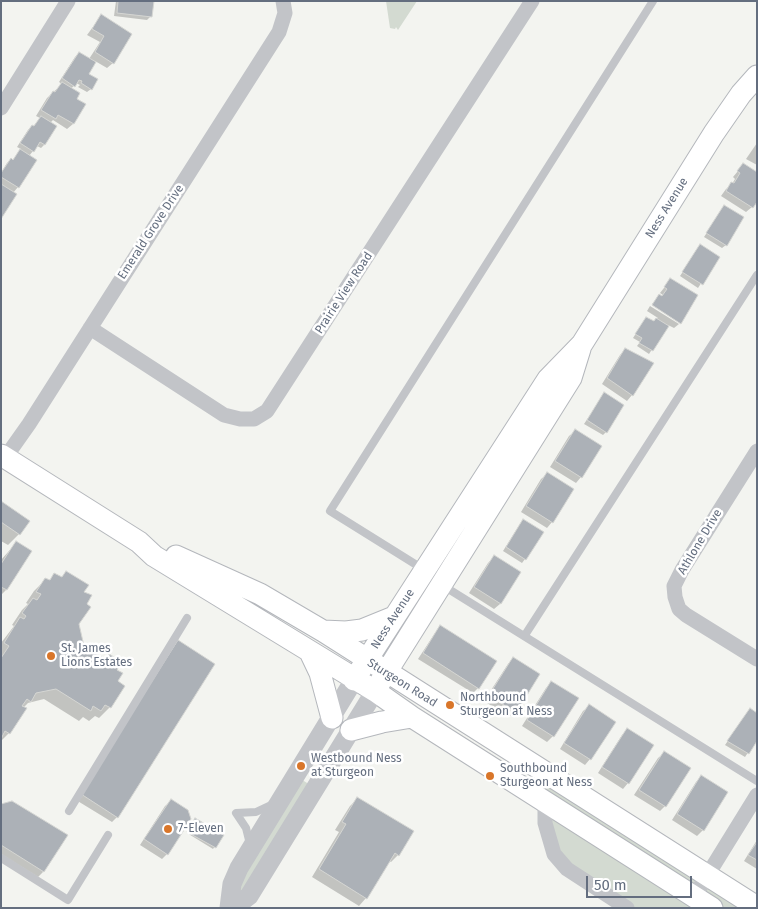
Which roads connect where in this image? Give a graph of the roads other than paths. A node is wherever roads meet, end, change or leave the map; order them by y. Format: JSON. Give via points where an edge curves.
{"nodes":[{"id":1,"x":68,"y":1,"type":"edge"},
{"id":2,"x":283,"y":1,"type":"edge"},
{"id":3,"x":532,"y":1,"type":"edge"},
{"id":4,"x":653,"y":1,"type":"edge"},
{"id":5,"x":757,"y":76,"type":"edge"},
{"id":6,"x":1,"y":108,"type":"edge"},
{"id":7,"x":757,"y":275,"type":"edge"},
{"id":8,"x":90,"y":328,"type":"junction"},
{"id":9,"x":582,"y":344,"type":"junction"},
{"id":10,"x":757,"y":451,"type":"edge"},
{"id":11,"x":3,"y":457,"type":"edge"},
{"id":12,"x":139,"y":542,"type":"junction"},
{"id":13,"x":424,"y":570,"type":"junction"},
{"id":14,"x":442,"y":585,"type":"junction"},
{"id":15,"x":394,"y":617,"type":"junction"},
{"id":16,"x":187,"y":618,"type":"dead end"},
{"id":17,"x":323,"y":631,"type":"junction"},
{"id":18,"x":524,"y":636,"type":"junction"},
{"id":19,"x":310,"y":652,"type":"junction"},
{"id":20,"x":757,"y":659,"type":"edge"},
{"id":21,"x":366,"y":660,"type":"junction"},
{"id":22,"x":386,"y":673,"type":"junction"},
{"id":23,"x":354,"y":680,"type":"junction"},
{"id":24,"x":375,"y":691,"type":"junction"},
{"id":25,"x":412,"y":717,"type":"junction"},
{"id":26,"x":332,"y":718,"type":"junction"},
{"id":27,"x":351,"y":730,"type":"junction"},
{"id":28,"x":757,"y":781,"type":"edge"},
{"id":29,"x":757,"y":796,"type":"edge"},
{"id":30,"x":282,"y":800,"type":"junction"},
{"id":31,"x":545,"y":802,"type":"junction"},
{"id":32,"x":69,"y":811,"type":"dead end"},
{"id":33,"x":108,"y":835,"type":"dead end"},
{"id":34,"x":252,"y":848,"type":"junction"},
{"id":35,"x":1,"y":858,"type":"edge"},
{"id":36,"x":707,"y":875,"type":"junction"},
{"id":37,"x":694,"y":896,"type":"junction"},
{"id":38,"x":68,"y":900,"type":"junction"},
{"id":39,"x":757,"y":907,"type":"edge"},
{"id":40,"x":63,"y":908,"type":"edge"},
{"id":41,"x":229,"y":908,"type":"edge"},
{"id":42,"x":233,"y":908,"type":"edge"},
{"id":43,"x":627,"y":908,"type":"edge"},
{"id":44,"x":712,"y":908,"type":"edge"}],
"edges":[{"from":1,"to":6,"type":"street"},
{"from":2,"to":8,"type":"street","name":"Emerald Grove Drive","via":[[285,13],[279,32]]},
{"from":3,"to":8,"type":"street","name":"Prairie View Road","via":[[267,411],[254,419],[224,415]]},
{"from":4,"to":13,"type":"lane","via":[[330,512]]},
{"from":5,"to":9,"type":"main road","name":"Ness Avenue","via":[[714,133]]},
{"from":7,"to":18,"type":"lane"},
{"from":8,"to":11,"type":"street","name":"Emerald Grove Drive","via":[[29,424]]},
{"from":9,"to":13,"type":"main road","name":"Ness Avenue","via":[[548,380]]},
{"from":9,"to":14,"type":"main road","name":"Ness Avenue","via":[[571,378]]},
{"from":10,"to":20,"type":"street","name":"Athlone Drive","via":[[682,570],[674,586],[674,597],[686,615]]},
{"from":11,"to":12,"type":"main road","name":"Sturgeon Road"},
{"from":12,"to":17,"type":"main road","name":"Sturgeon Road","via":[[260,594]]},
{"from":12,"to":19,"type":"main road","name":"Sturgeon Road","via":[[154,556]]},
{"from":13,"to":15,"type":"main road","name":"Ness Avenue"},
{"from":14,"to":18,"type":"lane"},
{"from":14,"to":22,"type":"main road","name":"Ness Avenue"},
{"from":15,"to":17,"type":"main road","via":[[362,630]]},
{"from":15,"to":21,"type":"main road","name":"Ness Avenue"},
{"from":16,"to":32,"type":"lane"},
{"from":17,"to":21,"type":"main road","name":"Sturgeon Road"},
{"from":18,"to":28,"type":"lane"},
{"from":19,"to":23,"type":"main road","name":"Sturgeon Road"},
{"from":19,"to":26,"type":"main road","via":[[320,673]]},
{"from":21,"to":22,"type":"main road","name":"Sturgeon Road"},
{"from":21,"to":23,"type":"main road","name":"Ness Avenue"},
{"from":22,"to":24,"type":"main road","name":"Ness Avenue"},
{"from":22,"to":36,"type":"main road","name":"Sturgeon Road"},
{"from":23,"to":24,"type":"main road","name":"Sturgeon Road"},
{"from":23,"to":26,"type":"street","name":"Ness Avenue"},
{"from":24,"to":25,"type":"main road","name":"Sturgeon Road"},
{"from":24,"to":27,"type":"street","name":"Ness Avenue"},
{"from":25,"to":27,"type":"main road"},
{"from":25,"to":31,"type":"main road","name":"Sturgeon Road"},
{"from":26,"to":30,"type":"street","name":"Ness Avenue"},
{"from":27,"to":42,"type":"street","name":"Ness Avenue","via":[[249,896]]},
{"from":29,"to":36,"type":"street"},
{"from":30,"to":34,"type":"street","name":"Ness Avenue"},
{"from":30,"to":34,"type":"lane","via":[[256,812],[236,813],[246,828]]},
{"from":31,"to":37,"type":"main road","name":"Sturgeon Road"},
{"from":31,"to":43,"type":"street","via":[[545,823],[554,854],[567,870]]},
{"from":33,"to":38,"type":"lane"},
{"from":34,"to":41,"type":"street","name":"Ness Avenue","via":[[232,884]]},
{"from":35,"to":38,"type":"lane"},
{"from":36,"to":37,"type":"street"},
{"from":36,"to":39,"type":"main road","name":"Sturgeon Road"},
{"from":37,"to":44,"type":"main road","name":"Sturgeon Road"},
{"from":38,"to":40,"type":"lane"}]}
